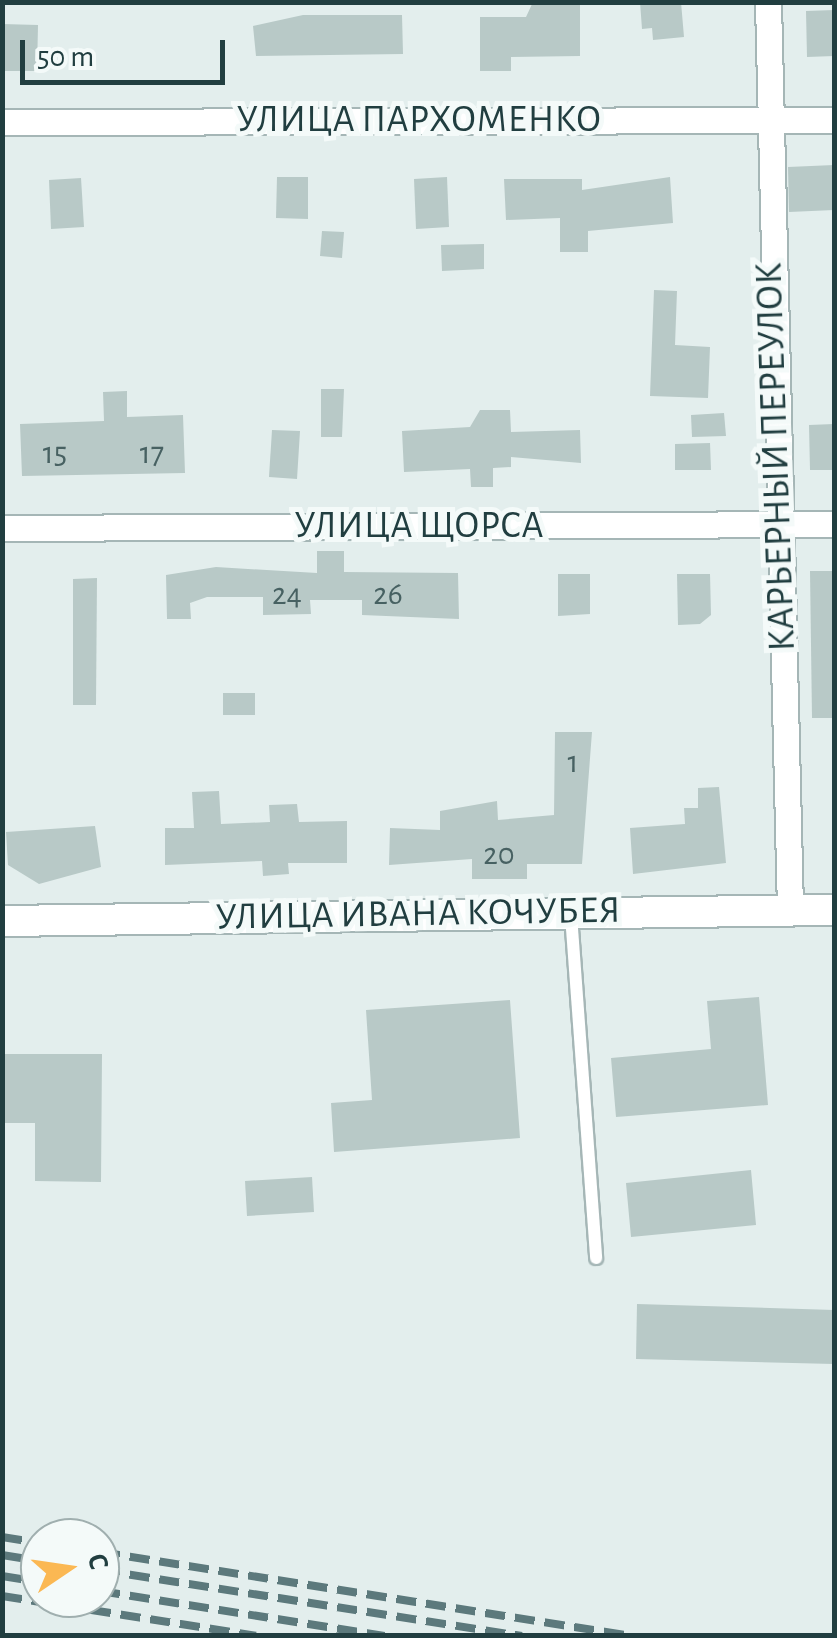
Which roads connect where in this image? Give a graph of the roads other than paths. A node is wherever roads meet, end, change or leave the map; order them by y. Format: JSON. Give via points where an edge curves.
{"nodes":[{"id":1,"x":768,"y":2,"type":"edge"},
{"id":2,"x":834,"y":120,"type":"edge"},
{"id":3,"x":769,"y":121,"type":"junction"},
{"id":4,"x":2,"y":122,"type":"edge"},
{"id":5,"x":834,"y":524,"type":"edge"},
{"id":6,"x":779,"y":525,"type":"junction"},
{"id":7,"x":2,"y":528,"type":"edge"},
{"id":8,"x":790,"y":910,"type":"junction"},
{"id":9,"x":834,"y":910,"type":"edge"},
{"id":10,"x":571,"y":913,"type":"junction"},
{"id":11,"x":2,"y":921,"type":"edge"},
{"id":12,"x":596,"y":1258,"type":"dead end"}],
"edges":[{"from":1,"to":3,"type":"street","name":"КАРЬЕРНЫЙ ПЕРЕУЛОК"},
{"from":2,"to":3,"type":"street","name":"УЛИЦА ПАРХОМЕНКО"},
{"from":3,"to":4,"type":"street","name":"УЛИЦА ПАРХОМЕНКО"},
{"from":3,"to":6,"type":"street","name":"КАРЬЕРНЫЙ ПЕРЕУЛОК"},
{"from":5,"to":6,"type":"street","name":"УЛИЦА ЩОРСА"},
{"from":6,"to":7,"type":"street","name":"УЛИЦА ЩОРСА"},
{"from":6,"to":8,"type":"street","name":"КАРЬЕРНЫЙ ПЕРЕУЛОК"},
{"from":8,"to":9,"type":"street","name":"УЛИЦА ИВАНА КОЧУБЕЯ"},
{"from":8,"to":10,"type":"street","name":"УЛИЦА ИВАНА КОЧУБЕЯ"},
{"from":10,"to":11,"type":"street","name":"УЛИЦА ИВАНА КОЧУБЕЯ"},
{"from":10,"to":12,"type":"lane"}]}
